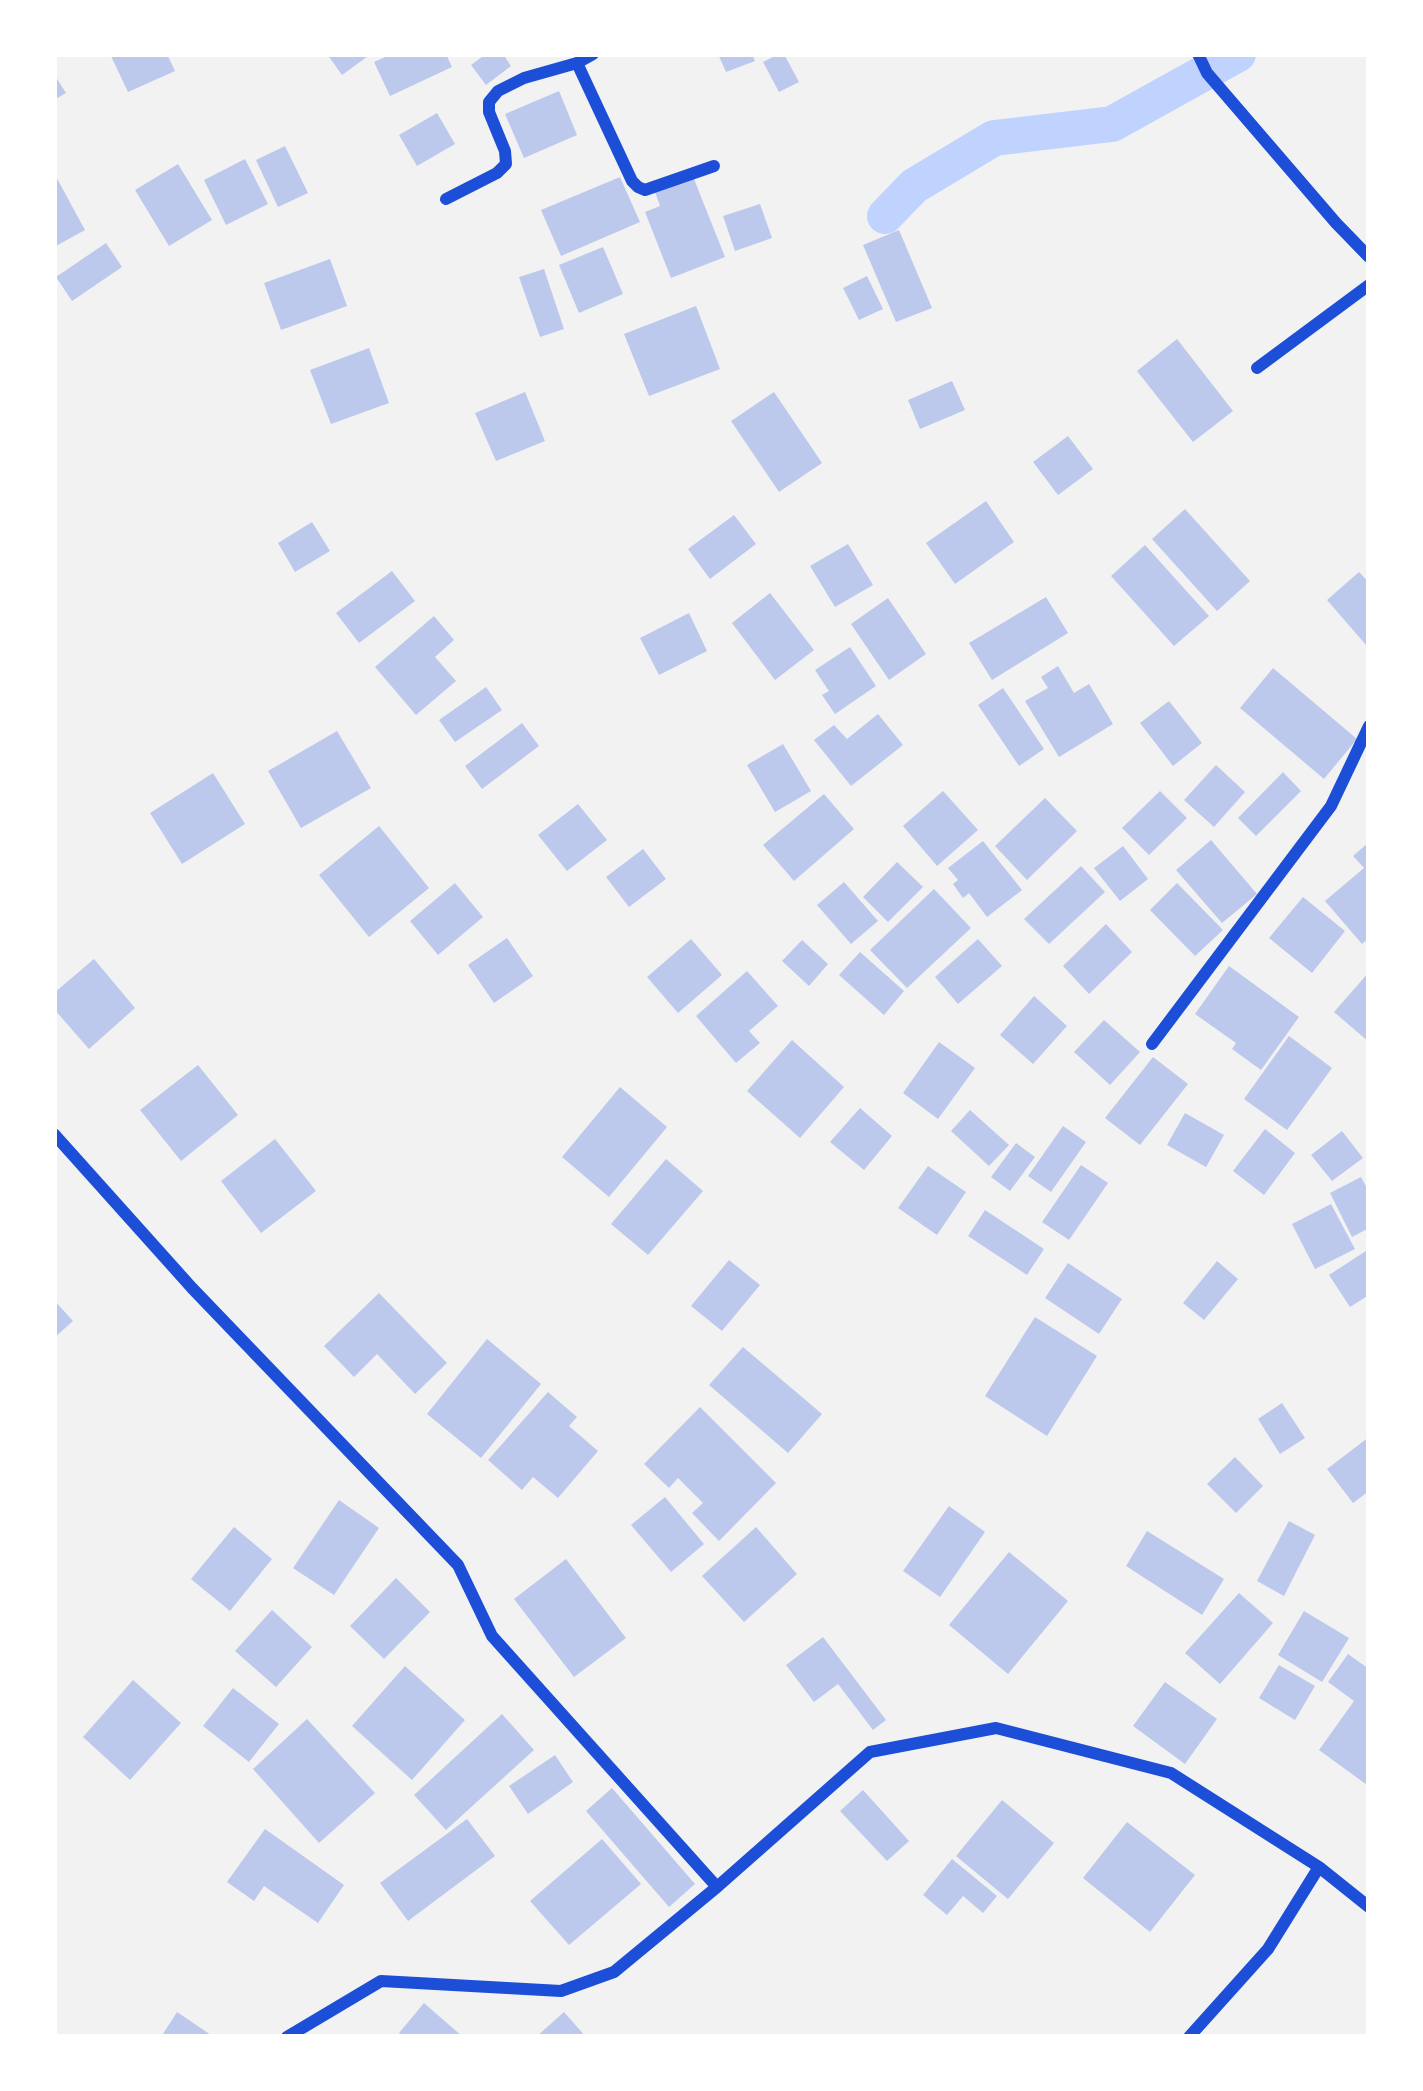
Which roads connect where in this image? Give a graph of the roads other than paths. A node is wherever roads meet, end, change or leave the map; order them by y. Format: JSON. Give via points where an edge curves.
{"nodes":[{"id":1,"x":593,"y":54,"type":"edge"},
{"id":2,"x":1198,"y":54,"type":"edge"},
{"id":3,"x":577,"y":64,"type":"junction"},
{"id":4,"x":714,"y":166,"type":"dead end"},
{"id":5,"x":446,"y":199,"type":"dead end"},
{"id":6,"x":1369,"y":257,"type":"edge"},
{"id":7,"x":1369,"y":285,"type":"edge"},
{"id":8,"x":1257,"y":368,"type":"dead end"},
{"id":9,"x":1369,"y":727,"type":"edge"},
{"id":10,"x":1152,"y":1044,"type":"dead end"},
{"id":11,"x":54,"y":1134,"type":"edge"},
{"id":12,"x":1319,"y":1867,"type":"junction"},
{"id":13,"x":717,"y":1887,"type":"junction"},
{"id":14,"x":1369,"y":1907,"type":"edge"},
{"id":15,"x":287,"y":2037,"type":"edge"},
{"id":16,"x":1189,"y":2037,"type":"edge"}],
"edges":[{"from":1,"to":3,"type":"street"},
{"from":2,"to":6,"type":"street"},
{"from":3,"to":4,"type":"street","via":[[638,187]]},
{"from":3,"to":5,"type":"street","via":[[497,91],[489,112],[506,164]]},
{"from":7,"to":8,"type":"street"},
{"from":9,"to":10,"type":"street","via":[[1330,806]]},
{"from":11,"to":13,"type":"street","via":[[458,1564],[492,1636]]},
{"from":12,"to":13,"type":"street","via":[[1171,1773],[996,1728],[870,1752]]},
{"from":12,"to":14,"type":"street"},
{"from":12,"to":16,"type":"street","via":[[1268,1949]]},
{"from":13,"to":15,"type":"street","via":[[614,1972],[561,1991],[381,1981]]}]}
